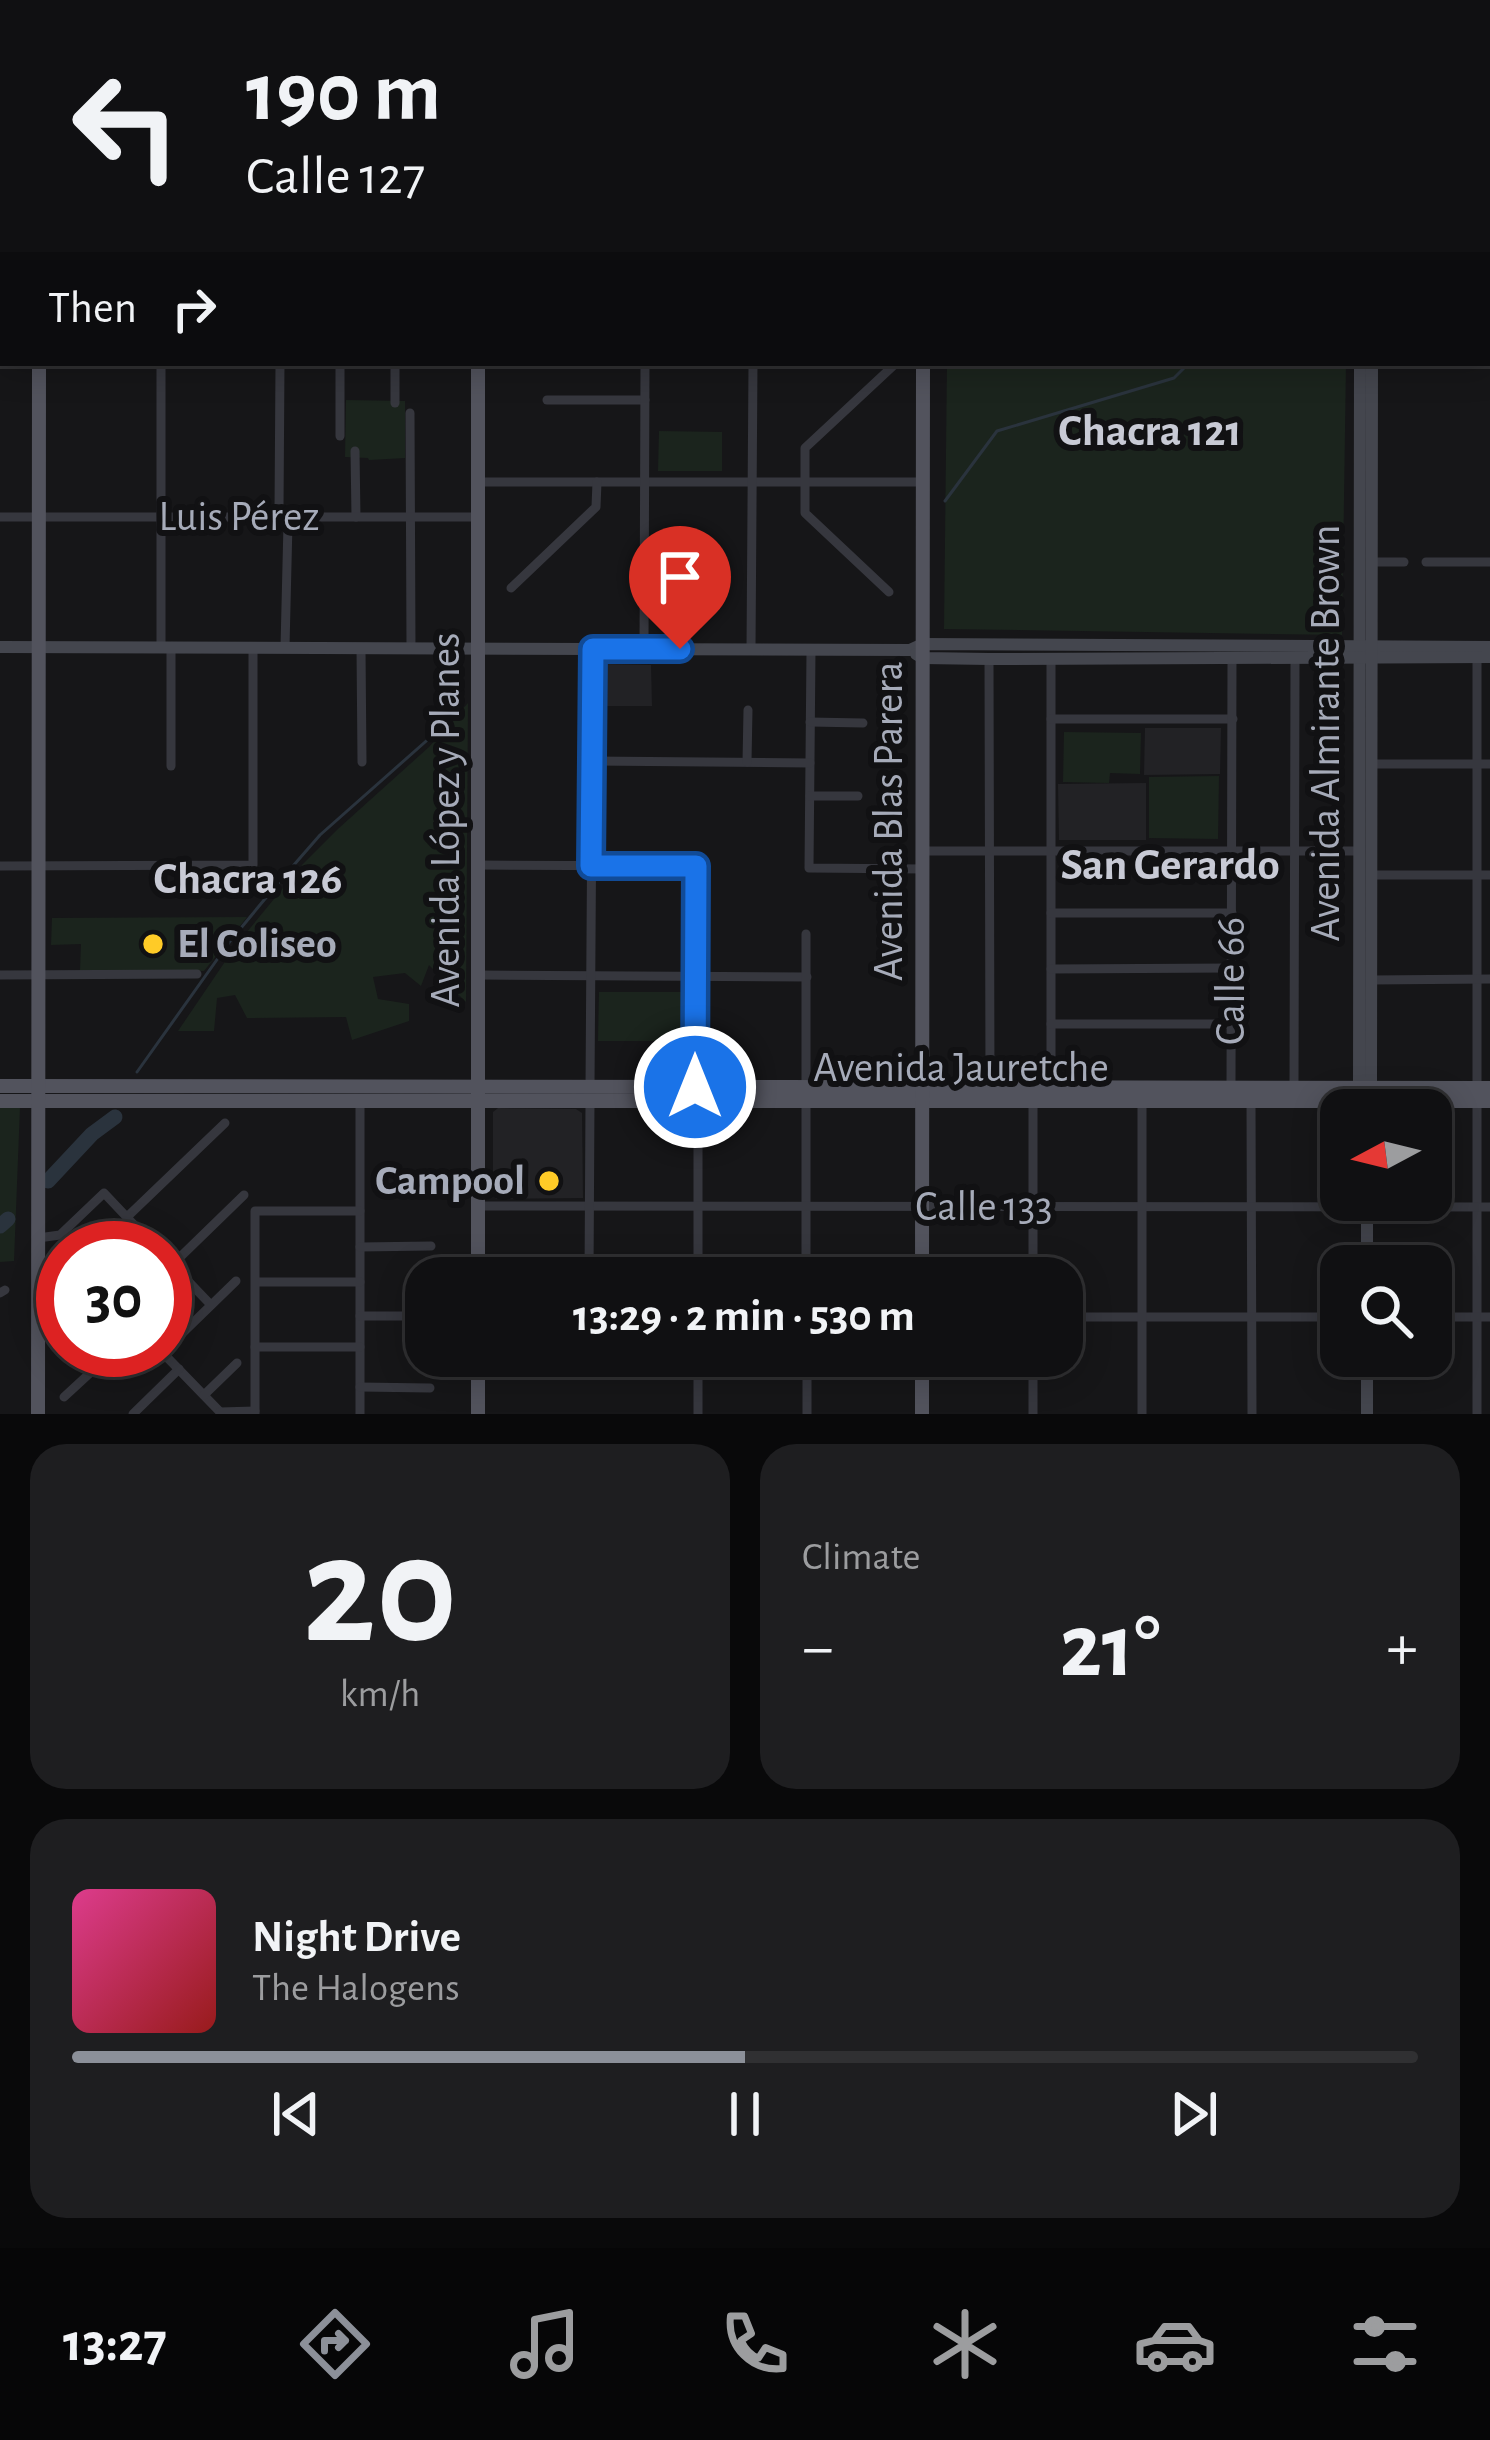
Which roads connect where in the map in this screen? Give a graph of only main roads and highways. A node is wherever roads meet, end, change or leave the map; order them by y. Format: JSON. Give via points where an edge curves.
{"nodes":[{"id":1,"x":39,"y":366,"type":"edge"},
{"id":2,"x":478,"y":366,"type":"edge"},
{"id":3,"x":923,"y":366,"type":"edge"},
{"id":4,"x":1360,"y":366,"type":"edge"},
{"id":5,"x":1372,"y":366,"type":"edge"},
{"id":6,"x":0,"y":647,"type":"edge"},
{"id":7,"x":38,"y":647,"type":"junction"},
{"id":8,"x":1490,"y":647,"type":"edge"},
{"id":9,"x":479,"y":648,"type":"junction"},
{"id":10,"x":918,"y":651,"type":"junction"},
{"id":11,"x":1366,"y":652,"type":"junction"},
{"id":12,"x":1484,"y":657,"type":"edge"},
{"id":13,"x":0,"y":1086,"type":"edge"},
{"id":14,"x":1366,"y":1089,"type":"edge"},
{"id":15,"x":1366,"y":1089,"type":"edge"},
{"id":16,"x":1320,"y":1091,"type":"edge"},
{"id":17,"x":37,"y":1093,"type":"junction"},
{"id":18,"x":478,"y":1094,"type":"junction"},
{"id":19,"x":922,"y":1094,"type":"junction"},
{"id":20,"x":1483,"y":1094,"type":"edge"},
{"id":21,"x":1452,"y":1095,"type":"edge"},
{"id":22,"x":1320,"y":1099,"type":"edge"},
{"id":23,"x":0,"y":1101,"type":"edge"},
{"id":24,"x":478,"y":1257,"type":"edge"},
{"id":25,"x":922,"y":1257,"type":"edge"},
{"id":26,"x":478,"y":1377,"type":"edge"},
{"id":27,"x":922,"y":1377,"type":"edge"},
{"id":28,"x":1367,"y":1377,"type":"edge"},
{"id":29,"x":38,"y":1414,"type":"edge"},
{"id":30,"x":478,"y":1414,"type":"edge"},
{"id":31,"x":922,"y":1414,"type":"edge"},
{"id":32,"x":1367,"y":1414,"type":"edge"}],
"edges":[{"from":1,"to":7,"type":"main road"},
{"from":2,"to":9,"type":"main road","name":"Avenida López y Planes"},
{"from":3,"to":10,"type":"main road","name":"Avenida Blas Parera"},
{"from":4,"to":11,"type":"main road","name":"Avenida Almirante Brown"},
{"from":5,"to":11,"type":"main road","name":"Avenida Almirante Brown"},
{"from":6,"to":7,"type":"main road"},
{"from":7,"to":9,"type":"main road"},
{"from":7,"to":17,"type":"main road"},
{"from":8,"to":11,"type":"main road"},
{"from":9,"to":10,"type":"main road"},
{"from":9,"to":18,"type":"main road","name":"Avenida López y Planes"},
{"from":10,"to":11,"type":"main road"},
{"from":10,"to":11,"type":"main road","via":[[989,659]]},
{"from":10,"to":19,"type":"main road","name":"Avenida Blas Parera"},
{"from":11,"to":12,"type":"main road"},
{"from":11,"to":14,"type":"main road","name":"Avenida Almirante Brown"},
{"from":11,"to":15,"type":"main road","name":"Avenida Almirante Brown"},
{"from":13,"to":17,"type":"main road","name":"Avenida Jauretche"},
{"from":16,"to":19,"type":"main road","name":"Avenida Jauretche","via":[[990,1087]]},
{"from":17,"to":18,"type":"main road","name":"Avenida Jauretche"},
{"from":17,"to":18,"type":"main road","name":"Avenida Jauretche","via":[[360,1101]]},
{"from":17,"to":23,"type":"main road","name":"Avenida Jauretche"},
{"from":17,"to":29,"type":"main road"},
{"from":18,"to":19,"type":"main road","name":"Avenida Jauretche"},
{"from":18,"to":24,"type":"main road","name":"Avenida López y Planes"},
{"from":19,"to":22,"type":"main road","name":"Avenida Jauretche"},
{"from":19,"to":25,"type":"main road","name":"Avenida Blas Parera"},
{"from":20,"to":21,"type":"main road","name":"Avenida Jauretche"},
{"from":26,"to":30,"type":"main road"},
{"from":27,"to":31,"type":"main road"},
{"from":28,"to":32,"type":"main road"}]}
